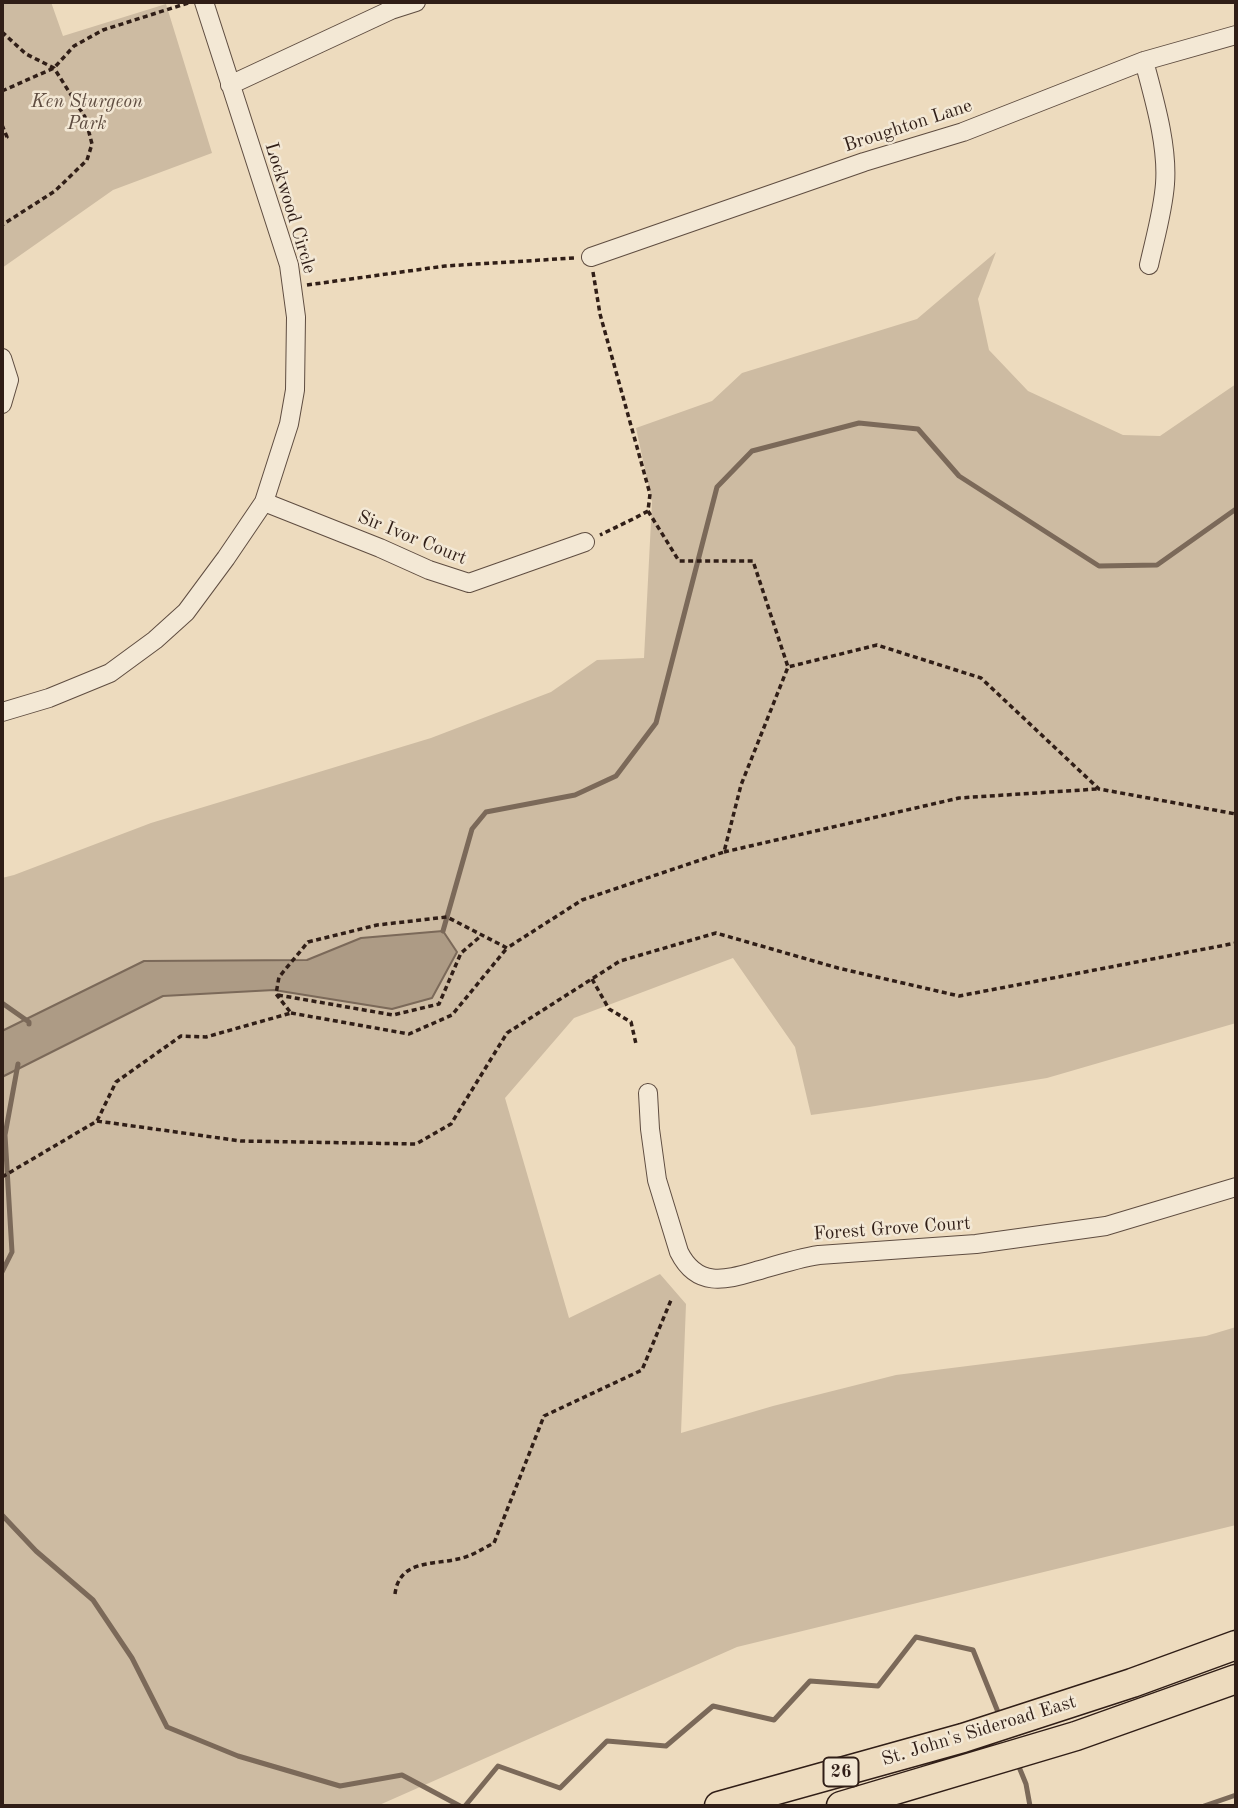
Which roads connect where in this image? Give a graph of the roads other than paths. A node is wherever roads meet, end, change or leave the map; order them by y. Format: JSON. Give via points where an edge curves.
{"nodes":[{"id":1,"x":204,"y":2,"type":"edge"},
{"id":2,"x":416,"y":2,"type":"edge"},
{"id":3,"x":1236,"y":35,"type":"edge"},
{"id":4,"x":1144,"y":61,"type":"junction"},
{"id":5,"x":230,"y":85,"type":"junction"},
{"id":6,"x":591,"y":257,"type":"road end"},
{"id":7,"x":1149,"y":265,"type":"dead end"},
{"id":8,"x":2,"y":358,"type":"edge"},
{"id":9,"x":2,"y":404,"type":"edge"},
{"id":10,"x":264,"y":502,"type":"junction"},
{"id":11,"x":585,"y":542,"type":"road end"},
{"id":12,"x":2,"y":712,"type":"edge"},
{"id":13,"x":648,"y":1093,"type":"dead end"},
{"id":14,"x":1236,"y":1187,"type":"edge"},
{"id":15,"x":1236,"y":1644,"type":"edge"},
{"id":16,"x":1236,"y":1679,"type":"edge"},
{"id":17,"x":719,"y":1806,"type":"edge"},
{"id":18,"x":841,"y":1806,"type":"edge"}],
"edges":[{"from":1,"to":5,"type":"street","name":"Lockwood Circle"},
{"from":2,"to":5,"type":"street"},
{"from":3,"to":4,"type":"street","name":"Broughton Lane"},
{"from":4,"to":6,"type":"street","name":"Broughton Lane","via":[[963,132]]},
{"from":4,"to":7,"type":"street","via":[[1156,108],[1165,183]]},
{"from":5,"to":10,"type":"street","name":"Lockwood Circle","via":[[289,265],[296,317],[295,390]]},
{"from":8,"to":9,"type":"street","via":[[9,380]]},
{"from":10,"to":11,"type":"street","name":"Sir Ivor Court","via":[[469,583]]},
{"from":10,"to":12,"type":"street","name":"Lockwood Circle","via":[[186,612],[155,640],[110,673]]},
{"from":13,"to":14,"type":"street","name":"Forest Grove Court","via":[[657,1180],[679,1252],[692,1270],[717,1280],[819,1255],[976,1244],[1106,1226]]},
{"from":15,"to":17,"type":"main road","name":"St. John's Sideroad East","number":"26","via":[[963,1738]]},
{"from":16,"to":18,"type":"main road","name":"St. John's Sideroad East","number":"26","via":[[1076,1736]]}]}
